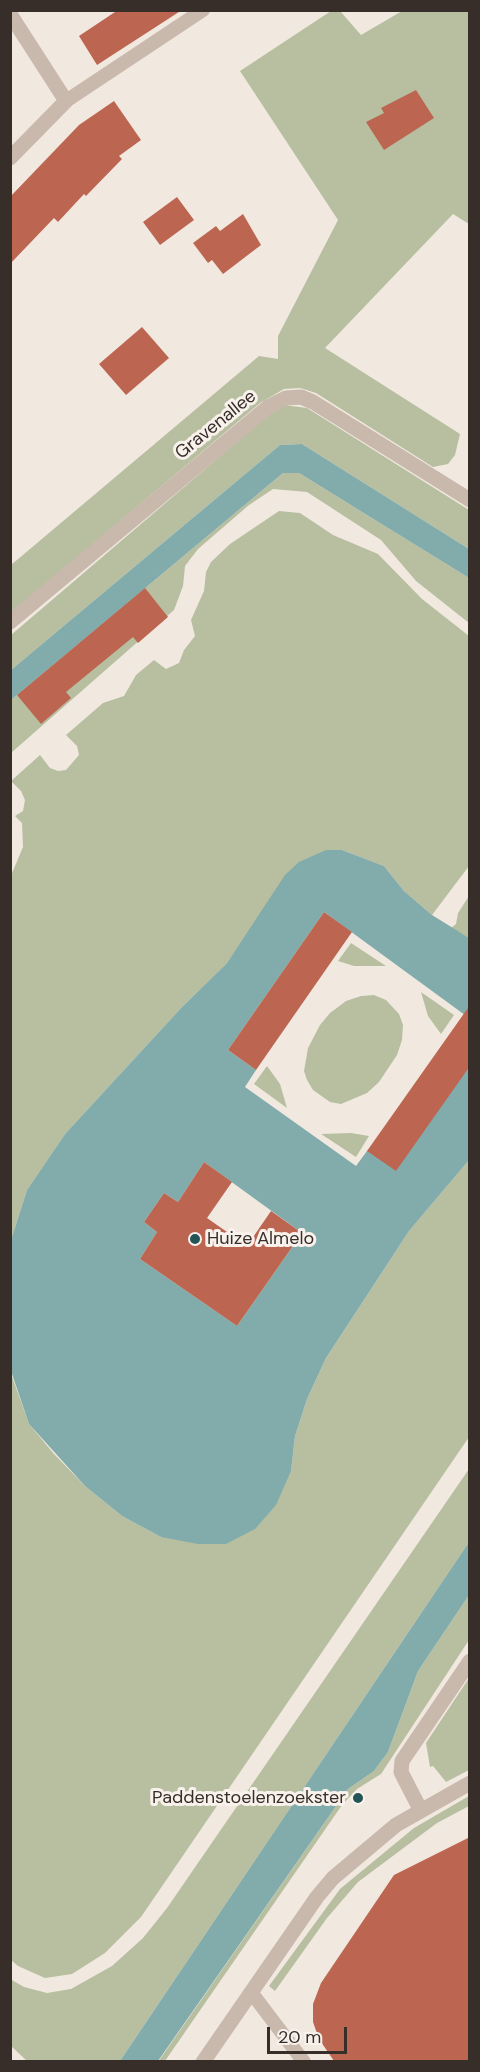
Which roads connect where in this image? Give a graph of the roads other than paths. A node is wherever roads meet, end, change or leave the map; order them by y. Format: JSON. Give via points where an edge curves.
{"nodes":[{"id":1,"x":203,"y":10,"type":"edge"},
{"id":2,"x":10,"y":14,"type":"edge"},
{"id":3,"x":66,"y":101,"type":"junction"},
{"id":4,"x":10,"y":158,"type":"edge"},
{"id":5,"x":470,"y":500,"type":"edge"},
{"id":6,"x":10,"y":622,"type":"edge"},
{"id":7,"x":470,"y":1661,"type":"edge"},
{"id":8,"x":470,"y":1783,"type":"edge"},
{"id":9,"x":420,"y":1809,"type":"junction"},
{"id":10,"x":251,"y":1992,"type":"junction"},
{"id":11,"x":203,"y":2061,"type":"edge"},
{"id":12,"x":304,"y":2061,"type":"edge"}],
"edges":[{"from":1,"to":3,"type":"lane"},
{"from":2,"to":3,"type":"street"},
{"from":3,"to":4,"type":"street"},
{"from":5,"to":6,"type":"street","name":"Gravenallee","via":[[313,402],[301,397],[286,398],[267,407]]},
{"from":7,"to":9,"type":"street","via":[[402,1761],[401,1772]]},
{"from":8,"to":9,"type":"street"},
{"from":9,"to":10,"type":"street","via":[[368,1846],[333,1878]]},
{"from":10,"to":11,"type":"street"},
{"from":10,"to":12,"type":"lane"}]}
